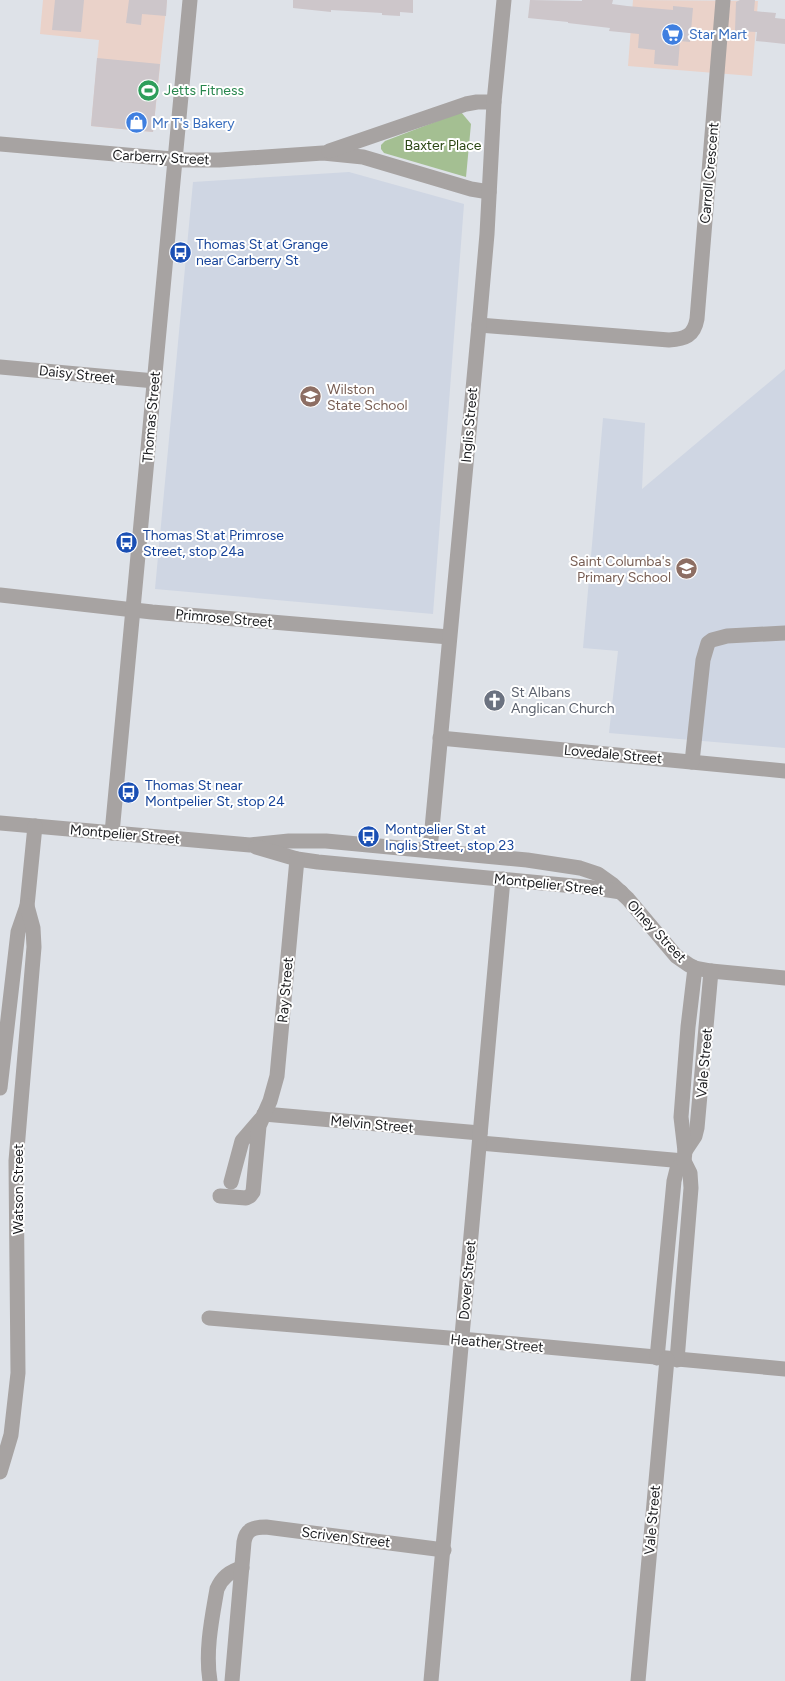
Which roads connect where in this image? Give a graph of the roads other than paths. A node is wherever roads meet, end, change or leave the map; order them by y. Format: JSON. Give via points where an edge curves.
{"nodes":[{"id":1,"x":190,"y":0,"type":"edge"},
{"id":2,"x":504,"y":0,"type":"edge"},
{"id":3,"x":723,"y":0,"type":"edge"},
{"id":4,"x":494,"y":102,"type":"junction"},
{"id":5,"x":375,"y":135,"type":"junction"},
{"id":6,"x":0,"y":144,"type":"edge"},
{"id":7,"x":323,"y":153,"type":"junction"},
{"id":8,"x":174,"y":160,"type":"junction"},
{"id":9,"x":375,"y":161,"type":"junction"},
{"id":10,"x":489,"y":192,"type":"junction"},
{"id":11,"x":479,"y":325,"type":"junction"},
{"id":12,"x":0,"y":366,"type":"edge"},
{"id":13,"x":154,"y":381,"type":"junction"},
{"id":14,"x":0,"y":596,"type":"edge"},
{"id":15,"x":133,"y":609,"type":"junction"},
{"id":16,"x":785,"y":633,"type":"edge"},
{"id":17,"x":449,"y":638,"type":"junction"},
{"id":18,"x":440,"y":738,"type":"junction"},
{"id":19,"x":692,"y":762,"type":"junction"},
{"id":20,"x":785,"y":771,"type":"edge"},
{"id":21,"x":0,"y":823,"type":"edge"},
{"id":22,"x":35,"y":826,"type":"junction"},
{"id":23,"x":112,"y":833,"type":"junction"},
{"id":24,"x":250,"y":845,"type":"junction"},
{"id":25,"x":430,"y":850,"type":"junction"},
{"id":26,"x":297,"y":859,"type":"junction"},
{"id":27,"x":503,"y":879,"type":"junction"},
{"id":28,"x":620,"y":892,"type":"junction"},
{"id":29,"x":27,"y":906,"type":"junction"},
{"id":30,"x":695,"y":968,"type":"junction"},
{"id":31,"x":711,"y":971,"type":"junction"},
{"id":32,"x":785,"y":978,"type":"edge"},
{"id":33,"x":0,"y":1088,"type":"edge"},
{"id":34,"x":263,"y":1116,"type":"junction"},
{"id":35,"x":480,"y":1138,"type":"junction"},
{"id":36,"x":685,"y":1156,"type":"junction"},
{"id":37,"x":231,"y":1182,"type":"dead end"},
{"id":38,"x":220,"y":1196,"type":"dead end"},
{"id":39,"x":209,"y":1318,"type":"dead end"},
{"id":40,"x":461,"y":1339,"type":"junction"},
{"id":41,"x":667,"y":1359,"type":"junction"},
{"id":42,"x":785,"y":1369,"type":"edge"},
{"id":43,"x":0,"y":1472,"type":"edge"},
{"id":44,"x":444,"y":1550,"type":"junction"},
{"id":45,"x":242,"y":1568,"type":"junction"},
{"id":46,"x":210,"y":1681,"type":"edge"},
{"id":47,"x":232,"y":1681,"type":"edge"},
{"id":48,"x":431,"y":1681,"type":"edge"},
{"id":49,"x":638,"y":1681,"type":"edge"}],
"edges":[{"from":1,"to":8,"type":"street","name":"Thomas Street"},
{"from":2,"to":4,"type":"street","name":"Inglis Street"},
{"from":3,"to":11,"type":"street","name":"Carroll Crescent","via":[[697,319],[684,345],[669,340]]},
{"from":4,"to":5,"type":"street","name":"Carberry Street","via":[[472,103]]},
{"from":4,"to":10,"type":"street","name":"Inglis Street"},
{"from":5,"to":7,"type":"street","name":"Carberry Street"},
{"from":5,"to":9,"type":"street"},
{"from":6,"to":8,"type":"street","name":"Carberry Street"},
{"from":7,"to":8,"type":"street","name":"Carberry Street"},
{"from":7,"to":9,"type":"street","name":"Carberry Street"},
{"from":8,"to":13,"type":"street","name":"Thomas Street"},
{"from":9,"to":10,"type":"street","name":"Carberry Street"},
{"from":10,"to":11,"type":"street","name":"Inglis Street"},
{"from":11,"to":17,"type":"street","name":"Inglis Street"},
{"from":12,"to":13,"type":"street","name":"Daisy Street"},
{"from":13,"to":15,"type":"street","name":"Thomas Street"},
{"from":14,"to":15,"type":"street","name":"Primrose Street"},
{"from":15,"to":17,"type":"street","name":"Primrose Street"},
{"from":15,"to":23,"type":"street","name":"Thomas Street"},
{"from":16,"to":19,"type":"street","via":[[728,636],[708,643]]},
{"from":17,"to":18,"type":"street","name":"Inglis Street"},
{"from":18,"to":19,"type":"street","name":"Lovedale Street"},
{"from":18,"to":25,"type":"street","name":"Inglis Street"},
{"from":19,"to":20,"type":"street","name":"Lovedale Street"},
{"from":21,"to":22,"type":"street","name":"Montpelier Street"},
{"from":22,"to":23,"type":"street","name":"Montpelier Street"},
{"from":22,"to":29,"type":"street","name":"Watson Street"},
{"from":23,"to":24,"type":"street","name":"Montpelier Street"},
{"from":24,"to":25,"type":"street","name":"Montpelier Street","via":[[320,841]]},
{"from":24,"to":26,"type":"street","name":"Montpelier Street"},
{"from":25,"to":28,"type":"street","name":"Montpelier Street","via":[[580,868],[601,876]]},
{"from":26,"to":27,"type":"street","name":"Montpelier Street"},
{"from":26,"to":34,"type":"street","name":"Ray Street","via":[[277,1076]]},
{"from":27,"to":28,"type":"street","name":"Montpelier Street"},
{"from":27,"to":35,"type":"street","name":"Dover Street"},
{"from":28,"to":30,"type":"street","name":"Olney Street","via":[[676,956]]},
{"from":29,"to":33,"type":"street","name":"Watson Street","via":[[18,932]]},
{"from":29,"to":43,"type":"street","name":"Watson Street","via":[[34,948],[16,1161],[19,1364],[10,1440]]},
{"from":30,"to":31,"type":"street","name":"Olney Street"},
{"from":30,"to":36,"type":"street","name":"Vale Street","via":[[680,1117]]},
{"from":31,"to":32,"type":"street","name":"Olney Street"},
{"from":31,"to":36,"type":"street","name":"Vale Street","via":[[698,1128]]},
{"from":34,"to":35,"type":"street","name":"Melvin Street"},
{"from":34,"to":37,"type":"street","name":"Ray Street","via":[[242,1141]]},
{"from":34,"to":38,"type":"street","name":"Ray Street","via":[[252,1194],[246,1198]]},
{"from":35,"to":36,"type":"street","name":"Melvin Street"},
{"from":35,"to":40,"type":"street","name":"Dover Street"},
{"from":36,"to":41,"type":"street","name":"Vale Street","via":[[674,1177]]},
{"from":39,"to":40,"type":"street","name":"Heather Street"},
{"from":40,"to":41,"type":"street","name":"Heather Street"},
{"from":40,"to":44,"type":"street","name":"Dover Street"},
{"from":41,"to":42,"type":"street","name":"Heather Street"},
{"from":41,"to":49,"type":"street","name":"Vale Street"},
{"from":44,"to":45,"type":"street","name":"Scriven Street","via":[[257,1527],[249,1531],[244,1540]]},
{"from":44,"to":48,"type":"street","name":"Dover Street"},
{"from":45,"to":46,"type":"street","via":[[228,1574],[217,1589],[208,1669]]},
{"from":45,"to":47,"type":"street"}]}
